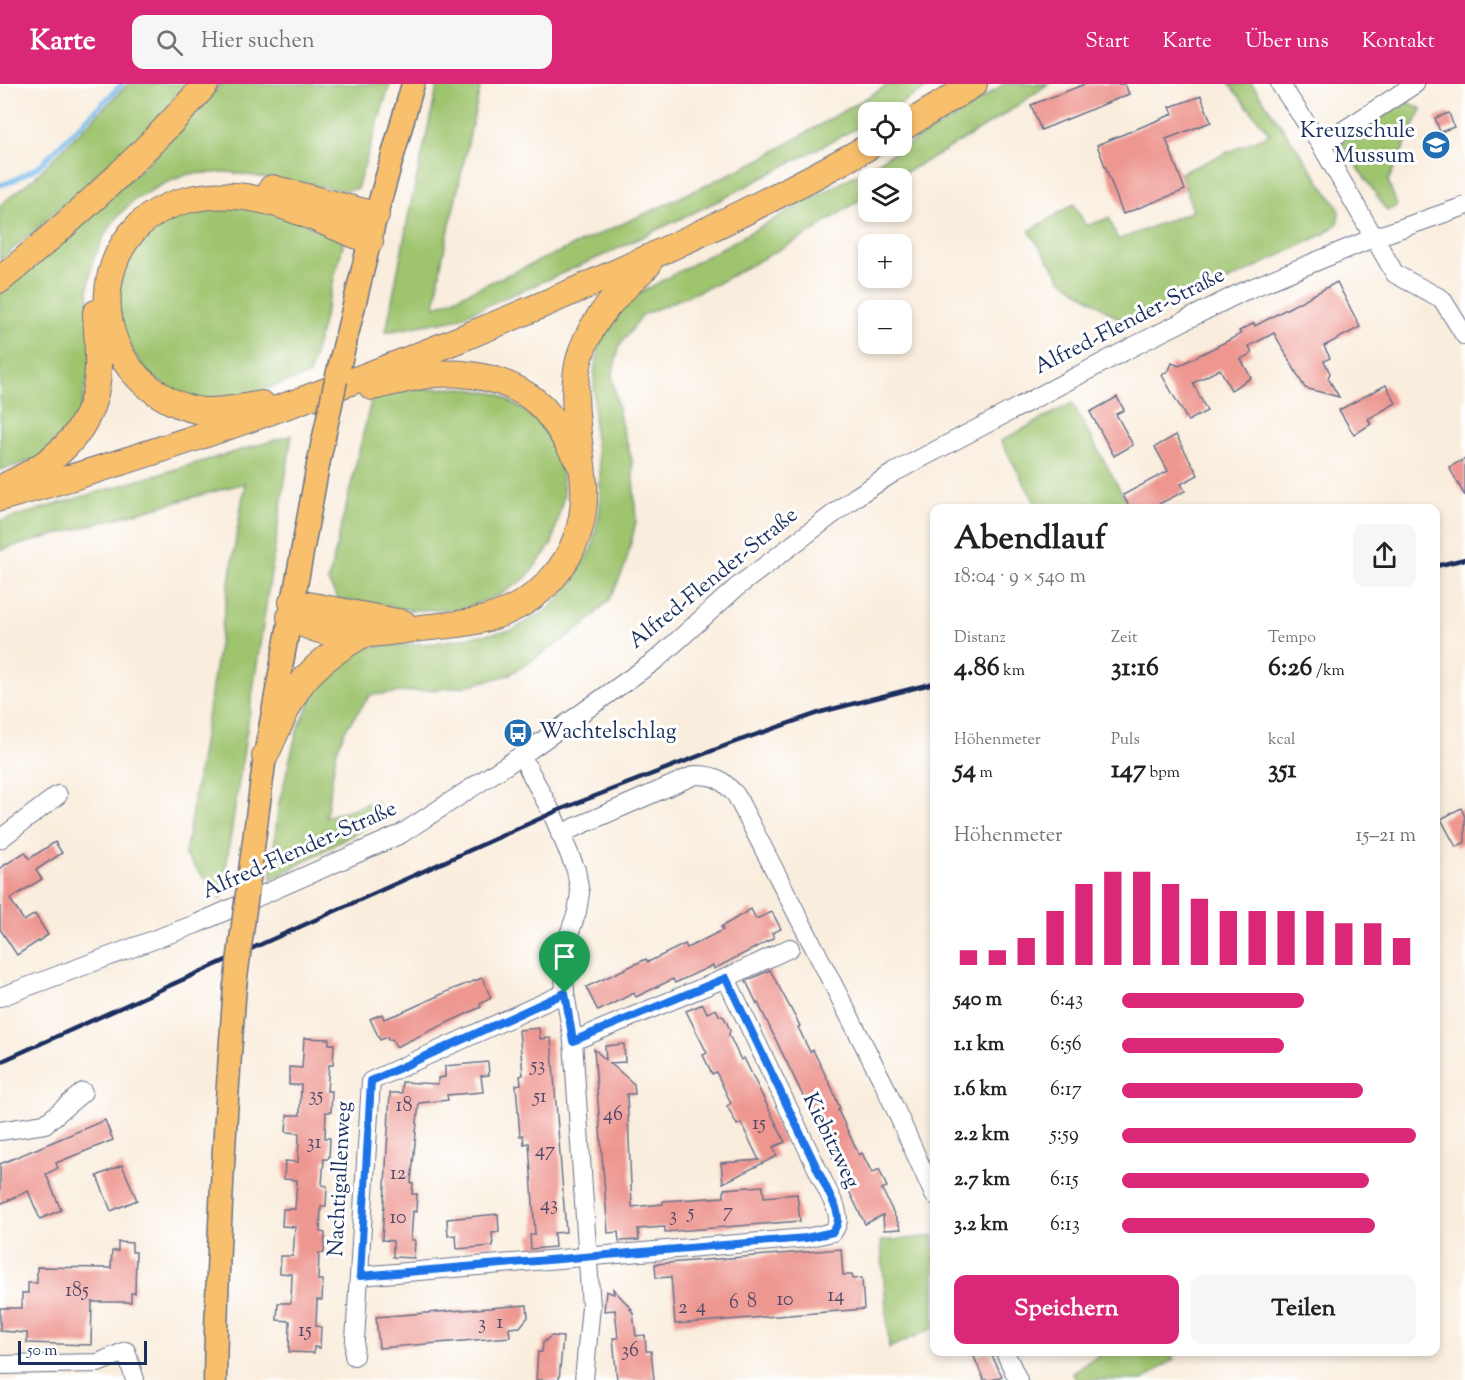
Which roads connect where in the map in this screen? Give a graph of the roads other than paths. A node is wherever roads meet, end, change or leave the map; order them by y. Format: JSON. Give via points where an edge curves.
{"nodes":[{"id":1,"x":206,"y":84,"type":"edge"},
{"id":2,"x":413,"y":84,"type":"edge"},
{"id":3,"x":974,"y":84,"type":"edge"},
{"id":4,"x":1280,"y":84,"type":"edge"},
{"id":5,"x":1415,"y":84,"type":"edge"},
{"id":6,"x":912,"y":122,"type":"edge"},
{"id":7,"x":1321,"y":145,"type":"junction"},
{"id":8,"x":858,"y":152,"type":"edge"},
{"id":9,"x":1465,"y":206,"type":"edge"},
{"id":10,"x":376,"y":214,"type":"junction"},
{"id":11,"x":1373,"y":238,"type":"junction"},
{"id":12,"x":370,"y":241,"type":"junction"},
{"id":13,"x":658,"y":255,"type":"junction"},
{"id":14,"x":0,"y":280,"type":"edge"},
{"id":15,"x":1465,"y":336,"type":"edge"},
{"id":16,"x":322,"y":394,"type":"junction"},
{"id":17,"x":581,"y":465,"type":"junction"},
{"id":18,"x":0,"y":488,"type":"edge"},
{"id":19,"x":0,"y":498,"type":"edge"},
{"id":20,"x":291,"y":609,"type":"junction"},
{"id":21,"x":430,"y":627,"type":"junction"},
{"id":22,"x":360,"y":636,"type":"junction"},
{"id":23,"x":521,"y":755,"type":"junction"},
{"id":24,"x":265,"y":756,"type":"junction"},
{"id":25,"x":58,"y":795,"type":"dead end"},
{"id":26,"x":561,"y":834,"type":"junction"},
{"id":27,"x":0,"y":839,"type":"edge"},
{"id":28,"x":790,"y":948,"type":"dead end"},
{"id":29,"x":726,"y":978,"type":"junction"},
{"id":30,"x":565,"y":993,"type":"junction"},
{"id":31,"x":0,"y":997,"type":"edge"},
{"id":32,"x":573,"y":1041,"type":"junction"},
{"id":33,"x":83,"y":1092,"type":"dead end"},
{"id":34,"x":0,"y":1131,"type":"edge"},
{"id":35,"x":930,"y":1186,"type":"edge"},
{"id":36,"x":588,"y":1256,"type":"junction"},
{"id":37,"x":360,"y":1276,"type":"junction"},
{"id":38,"x":354,"y":1356,"type":"dead end"},
{"id":39,"x":1007,"y":1356,"type":"edge"},
{"id":40,"x":0,"y":1365,"type":"edge"},
{"id":41,"x":135,"y":1380,"type":"edge"},
{"id":42,"x":215,"y":1380,"type":"edge"},
{"id":43,"x":584,"y":1380,"type":"edge"},
{"id":44,"x":1018,"y":1380,"type":"edge"}],
"edges":[{"from":1,"to":14,"type":"highway","via":[[57,233]]},
{"from":2,"to":10,"type":"main road"},
{"from":3,"to":6,"type":"highway"},
{"from":4,"to":7,"type":"street"},
{"from":5,"to":7,"type":"street"},
{"from":7,"to":11,"type":"street"},
{"from":8,"to":13,"type":"highway"},
{"from":9,"to":11,"type":"street","name":"Alfred-Flender-Straße"},
{"from":10,"to":12,"type":"main road"},
{"from":10,"to":18,"type":"highway","via":[[238,183],[193,185],[161,195],[133,215],[114,236],[102,264],[96,291],[97,383],[81,428],[49,462]]},
{"from":11,"to":15,"type":"street","via":[[1395,274],[1443,299]]},
{"from":11,"to":23,"type":"street","name":"Alfred-Flender-Straße","via":[[1232,297],[936,450],[857,496],[737,587],[656,660]]},
{"from":12,"to":16,"type":"highway","via":[[266,201],[203,196],[165,207],[139,226],[114,264],[109,286],[109,327],[124,361],[158,394],[203,411]]},
{"from":12,"to":20,"type":"main road","bridge":true,"via":[[348,325]]},
{"from":13,"to":16,"type":"highway"},
{"from":13,"to":17,"type":"highway","via":[[607,305],[582,351],[576,402]]},
{"from":16,"to":17,"type":"highway","via":[[435,374],[487,377],[538,403]]},
{"from":16,"to":19,"type":"highway","via":[[187,442]]},
{"from":17,"to":21,"type":"highway","via":[[584,504],[579,530],[569,555],[550,582],[504,612],[468,623]]},
{"from":20,"to":21,"type":"highway"},
{"from":20,"to":22,"type":"highway","via":[[304,625]]},
{"from":20,"to":24,"type":"main road"},
{"from":21,"to":22,"type":"highway"},
{"from":22,"to":24,"type":"highway","via":[[338,649],[301,685]]},
{"from":23,"to":26,"type":"street"},
{"from":23,"to":31,"type":"street","name":"Alfred-Flender-Straße","via":[[401,834],[196,924]]},
{"from":24,"to":42,"type":"main road","bridge":true,"via":[[235,986],[224,1130]]},
{"from":25,"to":27,"type":"street"},
{"from":26,"to":30,"type":"street","via":[[576,870],[580,893],[563,959]]},
{"from":26,"to":35,"type":"street","via":[[695,775],[711,775],[724,782],[736,795],[879,1074]]},
{"from":28,"to":29,"type":"street"},
{"from":29,"to":32,"type":"street"},
{"from":29,"to":36,"type":"street","name":"Kiebitzweg","via":[[836,1208],[838,1226],[823,1236]]},
{"from":30,"to":32,"type":"street"},
{"from":30,"to":37,"type":"street","name":"Nachtigallenweg","via":[[371,1081]]},
{"from":32,"to":36,"type":"street"},
{"from":33,"to":34,"type":"street","via":[[45,1124]]},
{"from":36,"to":37,"type":"street","name":"Nachtigallenweg"},
{"from":36,"to":43,"type":"street","via":[[591,1306]]},
{"from":37,"to":38,"type":"street","name":"Nachtigallenweg"},
{"from":39,"to":44,"type":"street"},
{"from":40,"to":41,"type":"street","via":[[98,1363],[126,1351]]}]}
